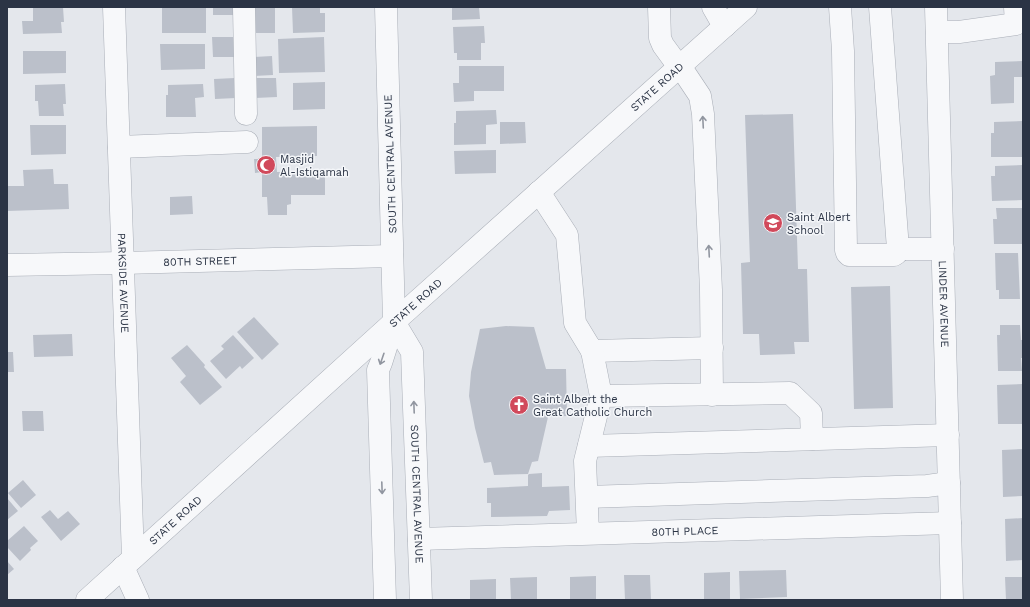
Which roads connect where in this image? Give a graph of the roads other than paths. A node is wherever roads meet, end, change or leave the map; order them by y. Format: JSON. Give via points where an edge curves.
{"nodes":[{"id":1,"x":114,"y":7,"type":"edge"},
{"id":2,"x":244,"y":7,"type":"edge"},
{"id":3,"x":386,"y":7,"type":"edge"},
{"id":4,"x":659,"y":7,"type":"edge"},
{"id":5,"x":713,"y":7,"type":"edge"},
{"id":6,"x":746,"y":7,"type":"edge"},
{"id":7,"x":840,"y":7,"type":"edge"},
{"id":8,"x":880,"y":7,"type":"edge"},
{"id":9,"x":936,"y":7,"type":"edge"},
{"id":10,"x":1015,"y":7,"type":"edge"},
{"id":11,"x":724,"y":26,"type":"junction"},
{"id":12,"x":937,"y":32,"type":"junction"},
{"id":13,"x":679,"y":66,"type":"junction"},
{"id":14,"x":246,"y":114,"type":"dead end"},
{"id":15,"x":247,"y":142,"type":"dead end"},
{"id":16,"x":119,"y":148,"type":"junction"},
{"id":17,"x":539,"y":192,"type":"junction"},
{"id":18,"x":898,"y":249,"type":"junction"},
{"id":19,"x":943,"y":249,"type":"junction"},
{"id":20,"x":392,"y":256,"type":"junction"},
{"id":21,"x":123,"y":263,"type":"junction"},
{"id":22,"x":7,"y":265,"type":"edge"},
{"id":23,"x":394,"y":322,"type":"junction"},
{"id":24,"x":712,"y":348,"type":"junction"},
{"id":25,"x":592,"y":351,"type":"junction"},
{"id":26,"x":712,"y":395,"type":"junction"},
{"id":27,"x":601,"y":396,"type":"junction"},
{"id":28,"x":948,"y":435,"type":"junction"},
{"id":29,"x":812,"y":439,"type":"junction"},
{"id":30,"x":589,"y":446,"type":"junction"},
{"id":31,"x":949,"y":483,"type":"junction"},
{"id":32,"x":587,"y":497,"type":"junction"},
{"id":33,"x":950,"y":524,"type":"junction"},
{"id":34,"x":588,"y":533,"type":"junction"},
{"id":35,"x":419,"y":538,"type":"junction"},
{"id":36,"x":128,"y":563,"type":"junction"},
{"id":37,"x":87,"y":600,"type":"edge"},
{"id":38,"x":138,"y":600,"type":"edge"},
{"id":39,"x":386,"y":600,"type":"edge"},
{"id":40,"x":421,"y":600,"type":"edge"},
{"id":41,"x":952,"y":600,"type":"edge"}],
"edges":[{"from":1,"to":16,"type":"street","name":"PARKSIDE AVENUE"},
{"from":2,"to":14,"type":"street"},
{"from":3,"to":20,"type":"street","name":"SOUTH CENTRAL AVENUE"},
{"from":4,"to":13,"type":"street","via":[[660,38]]},
{"from":5,"to":11,"type":"street"},
{"from":6,"to":11,"type":"street","name":"STATE ROAD"},
{"from":7,"to":18,"type":"street","via":[[846,250],[849,255],[894,255]]},
{"from":8,"to":18,"type":"street"},
{"from":9,"to":12,"type":"street","name":"LINDER AVENUE"},
{"from":10,"to":12,"type":"street","via":[[1016,24],[959,32]]},
{"from":11,"to":13,"type":"street","name":"STATE ROAD"},
{"from":12,"to":19,"type":"street","name":"LINDER AVENUE"},
{"from":13,"to":17,"type":"street","name":"STATE ROAD"},
{"from":24,"to":13,"type":"street","one_way":true,"via":[[703,114],[700,96]]},
{"from":15,"to":16,"type":"street"},
{"from":16,"to":21,"type":"street","name":"PARKSIDE AVENUE"},
{"from":17,"to":23,"type":"street","name":"STATE ROAD"},
{"from":17,"to":25,"type":"street","via":[[567,235],[575,323]]},
{"from":18,"to":19,"type":"street"},
{"from":19,"to":28,"type":"street","name":"LINDER AVENUE"},
{"from":20,"to":21,"type":"street","name":"80TH STREET"},
{"from":20,"to":23,"type":"street","name":"SOUTH CENTRAL AVENUE"},
{"from":21,"to":22,"type":"street","name":"80TH STREET"},
{"from":21,"to":36,"type":"street","name":"PARKSIDE AVENUE"},
{"from":35,"to":23,"type":"street","name":"SOUTH CENTRAL AVENUE","one_way":true,"via":[[412,352]]},
{"from":23,"to":36,"type":"street","name":"STATE ROAD"},
{"from":23,"to":39,"type":"street","name":"SOUTH CENTRAL AVENUE","one_way":true,"via":[[378,370]]},
{"from":24,"to":25,"type":"street"},
{"from":24,"to":26,"type":"street"},
{"from":25,"to":27,"type":"street"},
{"from":26,"to":27,"type":"street"},
{"from":26,"to":29,"type":"street","via":[[790,393],[811,413]]},
{"from":27,"to":30,"type":"street"},
{"from":28,"to":29,"type":"street"},
{"from":28,"to":31,"type":"street","name":"LINDER AVENUE"},
{"from":29,"to":30,"type":"street"},
{"from":30,"to":32,"type":"street","via":[[585,461]]},
{"from":31,"to":32,"type":"street","via":[[920,487]]},
{"from":31,"to":33,"type":"street","name":"LINDER AVENUE"},
{"from":32,"to":34,"type":"street"},
{"from":33,"to":34,"type":"street","name":"80TH PLACE"},
{"from":33,"to":41,"type":"street","name":"LINDER AVENUE"},
{"from":34,"to":35,"type":"street","name":"80TH PLACE"},
{"from":35,"to":40,"type":"street","name":"SOUTH CENTRAL AVENUE"},
{"from":36,"to":37,"type":"street","name":"STATE ROAD"},
{"from":36,"to":38,"type":"street"}]}
